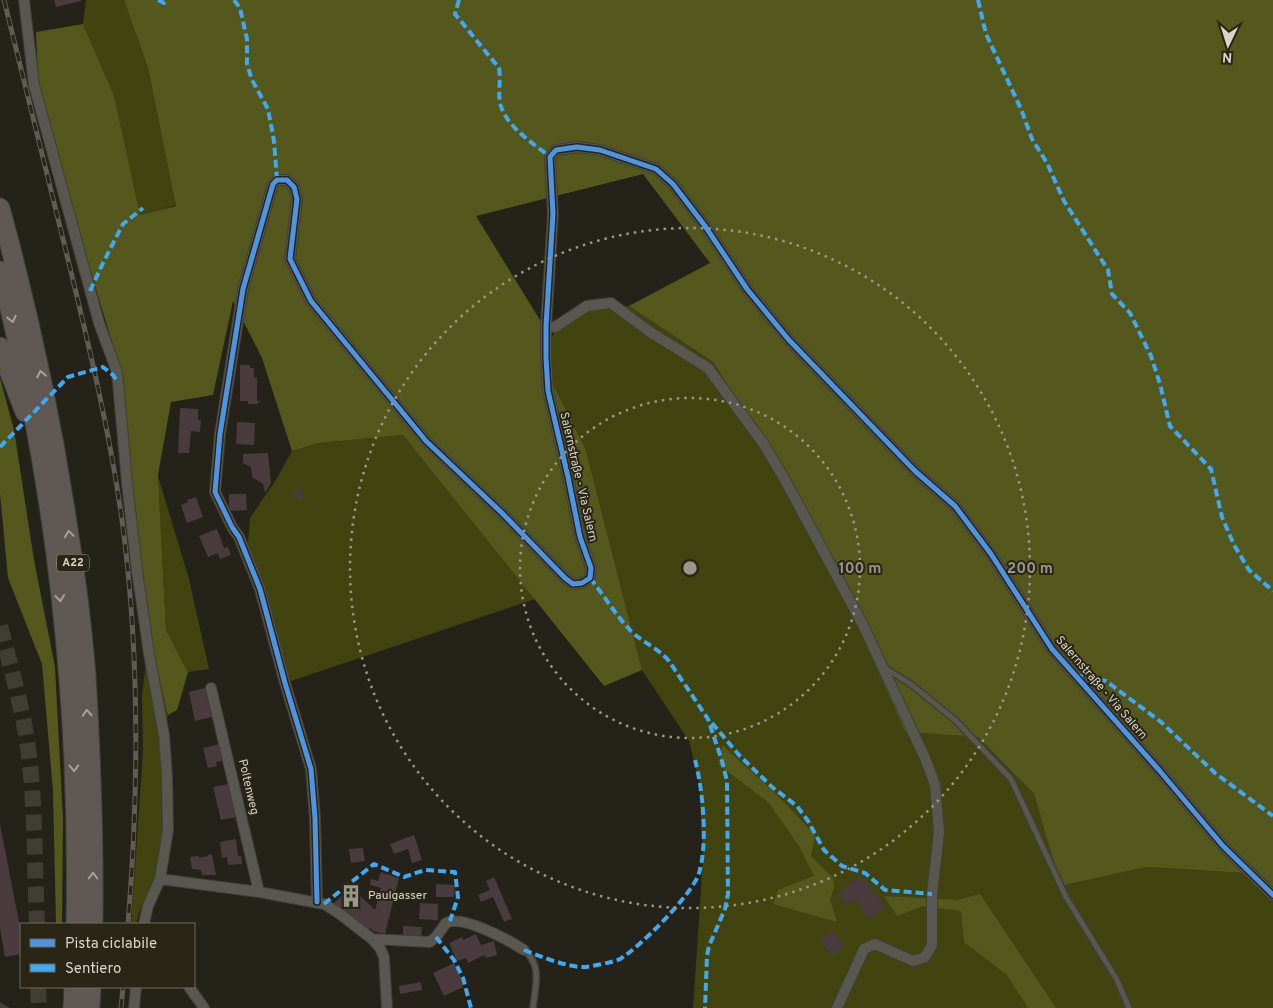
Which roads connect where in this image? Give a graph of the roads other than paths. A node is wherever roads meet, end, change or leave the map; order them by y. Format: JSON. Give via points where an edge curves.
{"nodes":[{"id":1,"x":24,"y":0,"type":"edge"},
{"id":2,"x":0,"y":208,"type":"edge"},
{"id":3,"x":0,"y":271,"type":"edge"},
{"id":4,"x":546,"y":326,"type":"junction"},
{"id":5,"x":0,"y":347,"type":"edge"},
{"id":6,"x":39,"y":446,"type":"junction"},
{"id":7,"x":882,"y":667,"type":"junction"},
{"id":8,"x":212,"y":688,"type":"dead end"},
{"id":9,"x":160,"y":879,"type":"junction"},
{"id":10,"x":259,"y":892,"type":"junction"},
{"id":11,"x":1273,"y":895,"type":"edge"},
{"id":12,"x":317,"y":902,"type":"junction"},
{"id":13,"x":76,"y":923,"type":"edge"},
{"id":14,"x":93,"y":923,"type":"edge"},
{"id":15,"x":144,"y":923,"type":"edge"},
{"id":16,"x":372,"y":939,"type":"junction"},
{"id":17,"x":394,"y":941,"type":"junction"},
{"id":18,"x":524,"y":950,"type":"joint"},
{"id":19,"x":384,"y":958,"type":"junction"},
{"id":20,"x":74,"y":988,"type":"edge"},
{"id":21,"x":90,"y":988,"type":"edge"},
{"id":22,"x":136,"y":988,"type":"edge"},
{"id":23,"x":190,"y":988,"type":"edge"},
{"id":24,"x":73,"y":1008,"type":"edge"},
{"id":25,"x":90,"y":1008,"type":"edge"},
{"id":26,"x":134,"y":1008,"type":"edge"},
{"id":27,"x":204,"y":1008,"type":"edge"},
{"id":28,"x":387,"y":1008,"type":"edge"},
{"id":29,"x":533,"y":1008,"type":"edge"},
{"id":30,"x":837,"y":1008,"type":"edge"},
{"id":31,"x":1129,"y":1008,"type":"edge"}],
"edges":[{"from":1,"to":9,"type":"street","via":[[34,85],[99,323],[118,372],[126,476],[142,605],[164,735],[168,830]]},
{"from":14,"to":2,"type":"highway","number":"A22","one_way":true,"via":[[91,774],[86,675],[76,586],[44,390]]},
{"from":3,"to":6,"type":"highway","number":"A22","one_way":true},
{"from":4,"to":7,"type":"street","via":[[555,327],[587,306],[611,302],[650,332],[708,368],[763,443],[784,478]]},
{"from":4,"to":11,"type":"street","name":"Salernstraße - Via Salern","via":[[552,214],[550,157],[556,150],[577,147],[600,150],[656,169],[673,184],[747,289],[789,340],[915,471],[955,506],[991,554],[1052,649],[1223,846]]},
{"from":4,"to":12,"type":"street","name":"Salernstraße - Via Salern","via":[[548,391],[580,537],[591,568],[590,578],[582,583],[573,584],[565,578],[426,441],[311,300],[290,259],[298,199],[294,187],[287,180],[273,184],[243,290],[220,434],[215,492],[239,537],[260,590],[311,769]]},
{"from":5,"to":6,"type":"highway"},
{"from":6,"to":13,"type":"highway","number":"A22","one_way":true,"via":[[54,545],[70,710],[76,829]]},
{"from":7,"to":30,"type":"street","via":[[935,785],[939,832],[932,894],[932,945],[926,957],[913,961],[875,944],[864,949]]},
{"from":7,"to":31,"type":"lane","via":[[912,685],[955,720],[1011,779],[1066,897],[1117,980]]},
{"from":8,"to":10,"type":"street","name":"Poltenweg"},
{"from":9,"to":10,"type":"street"},
{"from":9,"to":15,"type":"street"},
{"from":10,"to":12,"type":"street"},
{"from":12,"to":16,"type":"street","via":[[340,914]]},
{"from":16,"to":17,"type":"street"},
{"from":16,"to":19,"type":"street"},
{"from":17,"to":18,"type":"street","via":[[430,942],[446,923],[456,921],[487,931]]},
{"from":17,"to":19,"type":"street"},
{"from":18,"to":29,"type":"lane","via":[[535,962],[537,972]]},
{"from":19,"to":28,"type":"street"},
{"from":20,"to":24,"type":"highway"},
{"from":21,"to":25,"type":"highway"},
{"from":22,"to":26,"type":"street"},
{"from":23,"to":27,"type":"street"}]}
